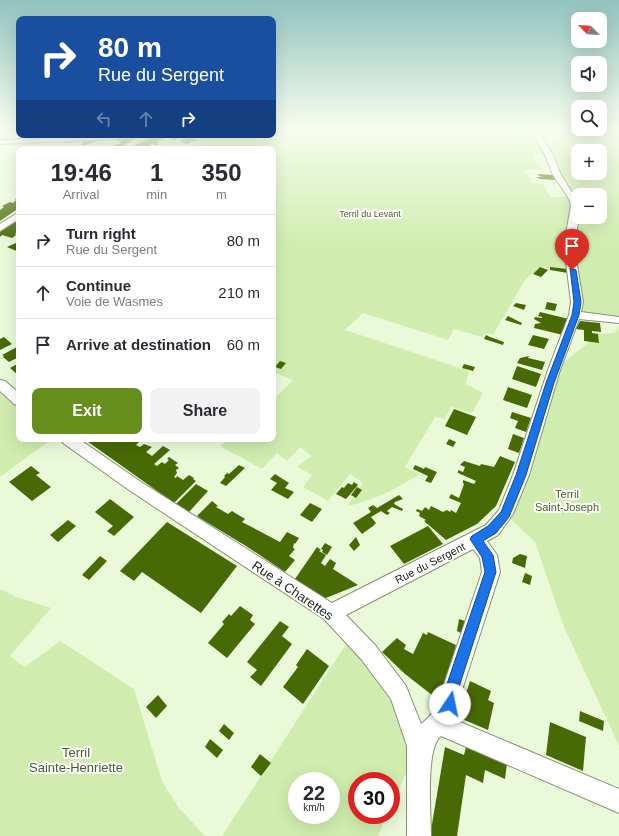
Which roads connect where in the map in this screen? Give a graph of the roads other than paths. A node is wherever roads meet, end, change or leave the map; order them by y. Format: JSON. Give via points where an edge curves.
{"nodes":[{"id":1,"x":554,"y":168,"type":"edge"},
{"id":2,"x":16,"y":217,"type":"edge"},
{"id":3,"x":0,"y":228,"type":"edge"},
{"id":4,"x":575,"y":315,"type":"junction"},
{"id":5,"x":619,"y":320,"type":"edge"},
{"id":6,"x":0,"y":384,"type":"edge"},
{"id":7,"x":16,"y":398,"type":"edge"},
{"id":8,"x":72,"y":442,"type":"edge"},
{"id":9,"x":476,"y":539,"type":"junction"},
{"id":10,"x":331,"y":613,"type":"junction"},
{"id":11,"x":439,"y":724,"type":"junction"},
{"id":12,"x":419,"y":766,"type":"junction"},
{"id":13,"x":619,"y":801,"type":"edge"},
{"id":14,"x":419,"y":836,"type":"edge"}],
"edges":[{"from":1,"to":4,"type":"street","name":"Rue du Sergent","via":[[575,204],[569,246],[577,302]]},
{"from":2,"to":3,"type":"street"},
{"from":4,"to":5,"type":"street"},
{"from":4,"to":9,"type":"street","name":"Rue du Sergent","via":[[521,475],[505,514],[492,530]]},
{"from":6,"to":7,"type":"street"},
{"from":8,"to":10,"type":"street","name":"Rue à Charettes","via":[[173,511]]},
{"from":9,"to":10,"type":"street","name":"Rue du Sergent"},
{"from":9,"to":11,"type":"street","via":[[488,555],[491,572],[452,690],[450,704]]},
{"from":10,"to":12,"type":"street","name":"Rue à Charettes","via":[[368,652],[399,693],[418,746]]},
{"from":11,"to":12,"type":"street","via":[[428,732]]},
{"from":11,"to":13,"type":"street"},
{"from":12,"to":14,"type":"street","name":"Rue à Charettes"}]}
